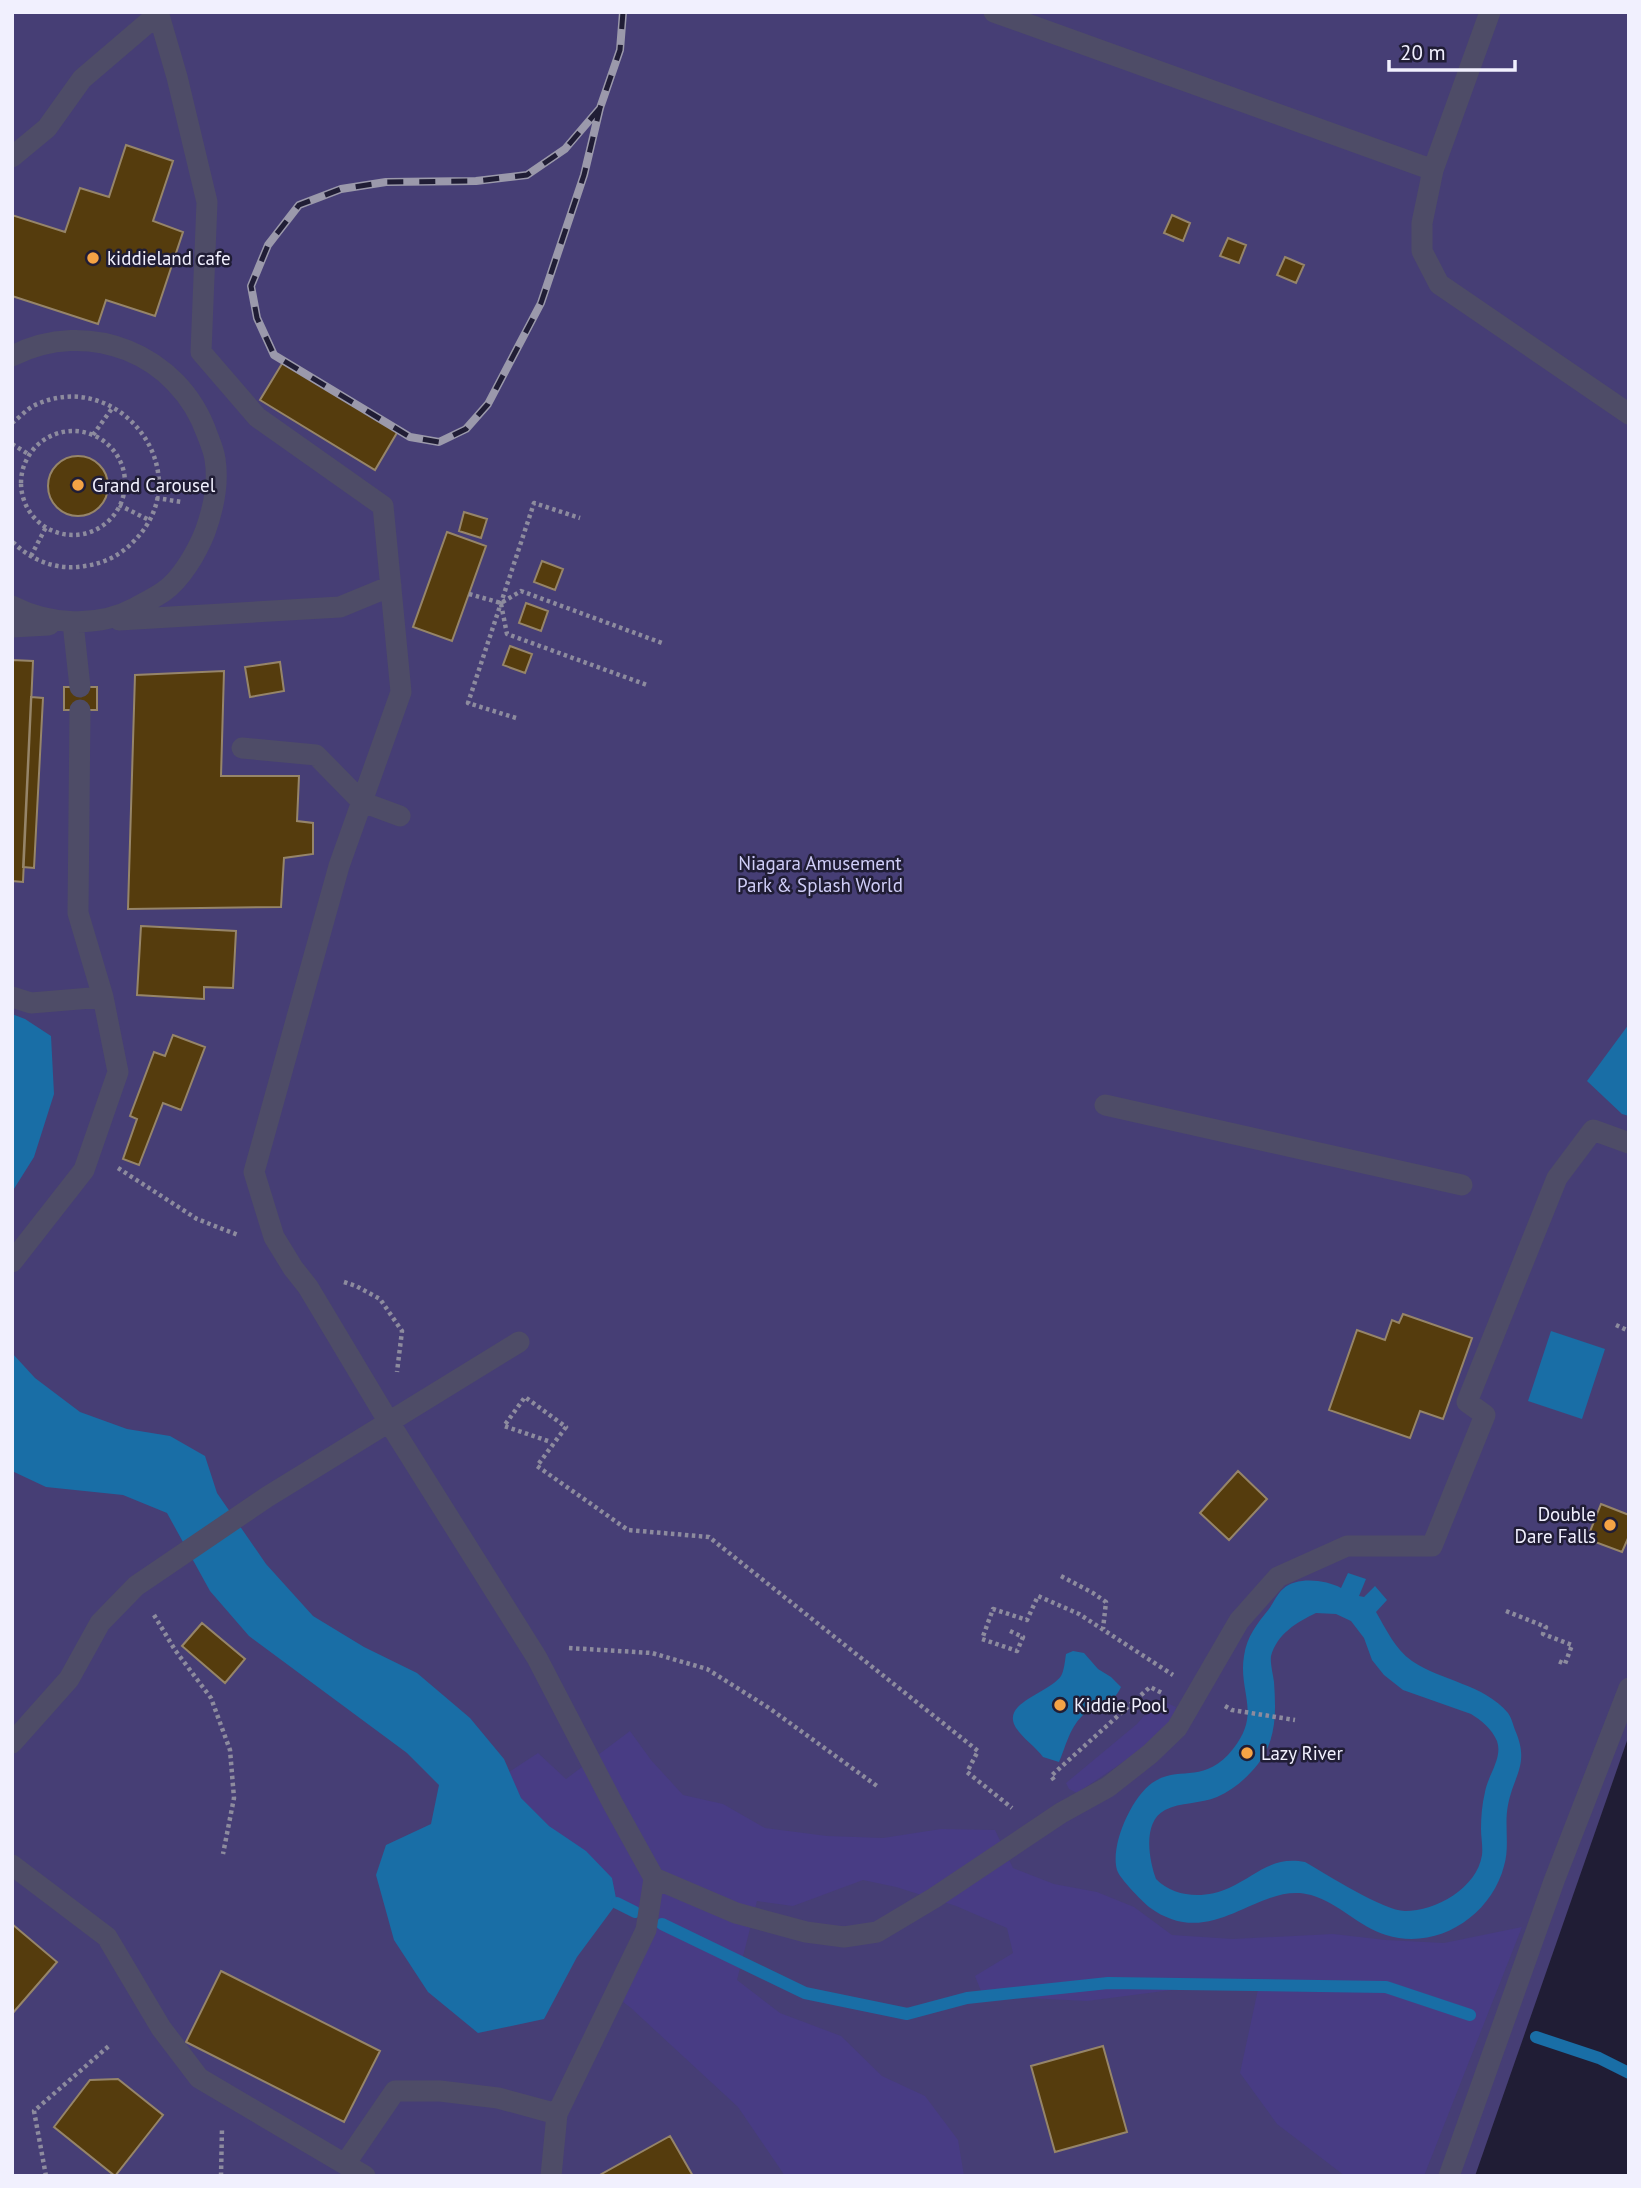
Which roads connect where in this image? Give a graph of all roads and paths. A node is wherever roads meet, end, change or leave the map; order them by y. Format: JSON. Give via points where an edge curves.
{"nodes":[{"id":1,"x":993,"y":12,"type":"edge"},
{"id":2,"x":1490,"y":12,"type":"edge"},
{"id":3,"x":158,"y":13,"type":"edge"},
{"id":4,"x":12,"y":158,"type":"edge"},
{"id":5,"x":1433,"y":170,"type":"junction"},
{"id":6,"x":12,"y":356,"type":"edge"},
{"id":7,"x":113,"y":407,"type":"junction"},
{"id":8,"x":1629,"y":414,"type":"edge"},
{"id":9,"x":12,"y":423,"type":"edge"},
{"id":10,"x":93,"y":436,"type":"junction"},
{"id":11,"x":12,"y":444,"type":"edge"},
{"id":12,"x":30,"y":455,"type":"junction"},
{"id":13,"x":119,"y":505,"type":"junction"},
{"id":14,"x":580,"y":518,"type":"dead end"},
{"id":15,"x":149,"y":520,"type":"junction"},
{"id":16,"x":46,"y":527,"type":"junction"},
{"id":17,"x":12,"y":541,"type":"edge"},
{"id":18,"x":31,"y":556,"type":"junction"},
{"id":19,"x":391,"y":586,"type":"junction"},
{"id":20,"x":469,"y":594,"type":"dead end"},
{"id":21,"x":501,"y":603,"type":"junction"},
{"id":22,"x":12,"y":606,"type":"edge"},
{"id":23,"x":74,"y":623,"type":"junction"},
{"id":24,"x":12,"y":627,"type":"edge"},
{"id":25,"x":662,"y":643,"type":"dead end"},
{"id":26,"x":647,"y":685,"type":"dead end"},
{"id":27,"x":80,"y":687,"type":"dead end"},
{"id":28,"x":80,"y":710,"type":"dead end"},
{"id":29,"x":516,"y":718,"type":"dead end"},
{"id":30,"x":242,"y":748,"type":"dead end"},
{"id":31,"x":362,"y":802,"type":"junction"},
{"id":32,"x":400,"y":816,"type":"dead end"},
{"id":33,"x":12,"y":997,"type":"edge"},
{"id":34,"x":103,"y":998,"type":"junction"},
{"id":35,"x":1105,"y":1105,"type":"dead end"},
{"id":36,"x":1629,"y":1143,"type":"edge"},
{"id":37,"x":1462,"y":1185,"type":"dead end"},
{"id":38,"x":12,"y":1262,"type":"edge"},
{"id":39,"x":1616,"y":1325,"type":"dead end"},
{"id":40,"x":1629,"y":1331,"type":"edge"},
{"id":41,"x":519,"y":1342,"type":"dead end"},
{"id":42,"x":389,"y":1422,"type":"junction"},
{"id":43,"x":548,"y":1441,"type":"dead end"},
{"id":44,"x":1061,"y":1576,"type":"dead end"},
{"id":45,"x":136,"y":1586,"type":"junction"},
{"id":46,"x":1506,"y":1611,"type":"dead end"},
{"id":47,"x":1103,"y":1629,"type":"junction"},
{"id":48,"x":1010,"y":1630,"type":"dead end"},
{"id":49,"x":530,"y":1646,"type":"junction"},
{"id":50,"x":1556,"y":1660,"type":"dead end"},
{"id":51,"x":1629,"y":1688,"type":"edge"},
{"id":52,"x":1194,"y":1699,"type":"junction"},
{"id":53,"x":1232,"y":1710,"type":"dead end"},
{"id":54,"x":1296,"y":1720,"type":"dead end"},
{"id":55,"x":12,"y":1743,"type":"edge"},
{"id":56,"x":877,"y":1786,"type":"dead end"},
{"id":57,"x":1074,"y":1805,"type":"junction"},
{"id":58,"x":1037,"y":1829,"type":"junction"},
{"id":59,"x":223,"y":1854,"type":"dead end"},
{"id":60,"x":12,"y":1865,"type":"edge"},
{"id":61,"x":654,"y":1878,"type":"junction"},
{"id":62,"x":110,"y":2045,"type":"dead end"},
{"id":63,"x":557,"y":2114,"type":"junction"},
{"id":64,"x":222,"y":2123,"type":"dead end"},
{"id":65,"x":345,"y":2164,"type":"junction"},
{"id":66,"x":46,"y":2176,"type":"edge"},
{"id":67,"x":221,"y":2176,"type":"edge"},
{"id":68,"x":365,"y":2176,"type":"edge"},
{"id":69,"x":551,"y":2176,"type":"edge"},
{"id":70,"x":1449,"y":2176,"type":"edge"}],
"edges":[{"from":1,"to":5,"type":"street"},
{"from":2,"to":5,"type":"street"},
{"from":3,"to":4,"type":"street","via":[[82,79],[47,128]]},
{"from":3,"to":19,"type":"street","via":[[207,202],[201,352],[257,417],[383,506]]},
{"from":5,"to":8,"type":"street","via":[[1422,223],[1422,251],[1439,284]]},
{"from":6,"to":23,"type":"street","via":[[32,346],[79,339],[128,349],[170,375],[199,412],[215,459],[214,508],[196,554],[165,591],[122,615]]},
{"from":7,"to":9,"type":"path","via":[[90,398],[61,397],[32,407]]},
{"from":7,"to":10,"type":"path"},
{"from":7,"to":15,"type":"path","via":[[140,428],[154,454],[159,481]]},
{"from":10,"to":12,"type":"path","via":[[65,431],[49,437]]},
{"from":10,"to":13,"type":"path","via":[[111,448],[121,463],[125,480]]},
{"from":11,"to":12,"type":"path"},
{"from":12,"to":16,"type":"path","via":[[21,478],[22,496],[29,511]]},
{"from":13,"to":15,"type":"path"},
{"from":13,"to":16,"type":"path","via":[[104,525],[89,532],[72,535]]},
{"from":14,"to":21,"type":"path","via":[[534,503]]},
{"from":15,"to":18,"type":"path","via":[[124,551],[100,564],[74,568]]},
{"from":16,"to":18,"type":"path"},
{"from":17,"to":18,"type":"path"},
{"from":19,"to":23,"type":"street","via":[[340,607]]},
{"from":19,"to":31,"type":"street","via":[[401,692]]},
{"from":20,"to":21,"type":"path"},
{"from":21,"to":25,"type":"path","via":[[521,591]]},
{"from":21,"to":26,"type":"path","via":[[507,634]]},
{"from":21,"to":29,"type":"path","via":[[468,703]]},
{"from":22,"to":23,"type":"street","via":[[30,616]]},
{"from":23,"to":24,"type":"street"},
{"from":23,"to":27,"type":"street"},
{"from":28,"to":34,"type":"street","via":[[78,913]]},
{"from":30,"to":31,"type":"street","via":[[316,755]]},
{"from":31,"to":32,"type":"street"},
{"from":31,"to":42,"type":"street","via":[[335,879],[254,1172],[274,1237]]},
{"from":33,"to":34,"type":"street","via":[[31,1003]]},
{"from":34,"to":38,"type":"street","via":[[118,1072],[84,1170]]},
{"from":35,"to":37,"type":"street"},
{"from":36,"to":52,"type":"street","via":[[1594,1130],[1557,1178],[1466,1402],[1485,1415],[1433,1546],[1347,1546],[1278,1577],[1239,1621]]},
{"from":39,"to":40,"type":"path"},
{"from":41,"to":42,"type":"street"},
{"from":42,"to":45,"type":"street"},
{"from":42,"to":49,"type":"street"},
{"from":43,"to":58,"type":"path","via":[[504,1426],[525,1397],[566,1427],[537,1466],[628,1530],[709,1537],[978,1751],[967,1772]]},
{"from":44,"to":47,"type":"path","via":[[1106,1602]]},
{"from":45,"to":55,"type":"street","via":[[100,1623],[69,1679]]},
{"from":45,"to":59,"type":"path","via":[[211,1698],[230,1750],[234,1798]]},
{"from":46,"to":50,"type":"path","via":[[1546,1627],[1543,1634],[1572,1645],[1565,1664]]},
{"from":47,"to":48,"type":"path","via":[[1038,1596],[1027,1620],[993,1609],[982,1639],[1017,1651],[1023,1637]]},
{"from":47,"to":52,"type":"path"},
{"from":49,"to":56,"type":"path","via":[[652,1653],[708,1669]]},
{"from":49,"to":61,"type":"street"},
{"from":51,"to":70,"type":"street","via":[[1554,1881]]},
{"from":52,"to":57,"type":"street","via":[[1177,1728],[1150,1754],[1108,1787]]},
{"from":52,"to":57,"type":"path","via":[[1150,1687],[1051,1776]]},
{"from":53,"to":54,"type":"path"},
{"from":57,"to":58,"type":"street"},
{"from":58,"to":61,"type":"street","via":[[877,1932],[844,1937],[736,1913]]},
{"from":60,"to":65,"type":"street","via":[[107,1937],[161,2028],[199,2078]]},
{"from":61,"to":63,"type":"street","via":[[646,1930]]},
{"from":62,"to":66,"type":"path","via":[[34,2111]]},
{"from":63,"to":65,"type":"street","via":[[498,2098],[395,2091]]},
{"from":63,"to":69,"type":"street"},
{"from":64,"to":67,"type":"path"},
{"from":65,"to":68,"type":"street"}]}
